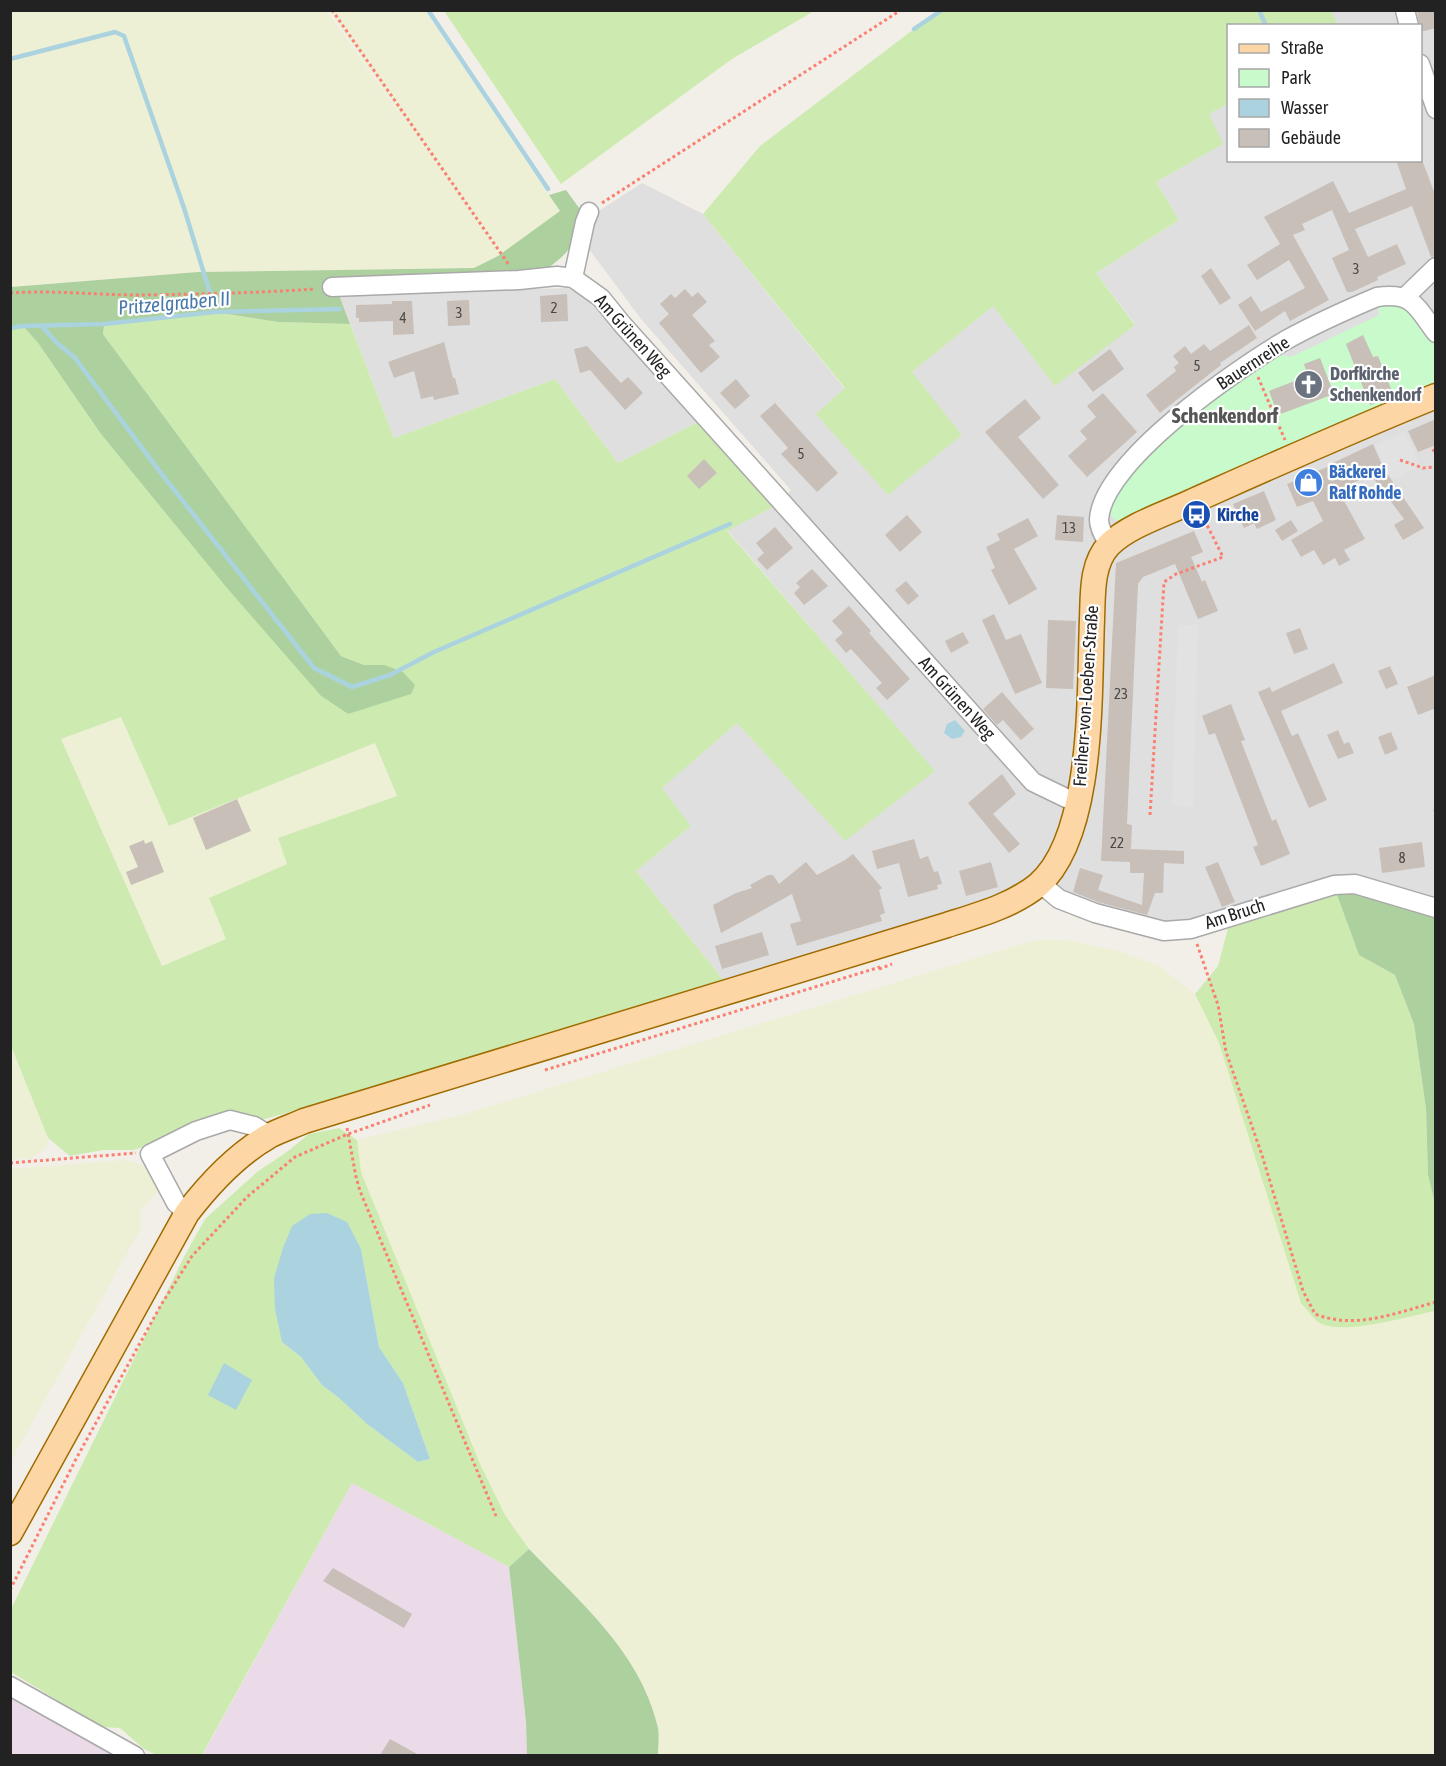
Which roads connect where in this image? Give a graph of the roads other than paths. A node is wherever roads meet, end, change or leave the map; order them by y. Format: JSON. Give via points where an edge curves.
{"nodes":[{"id":1,"x":1422,"y":70,"type":"edge"},
{"id":2,"x":1436,"y":109,"type":"edge"},
{"id":3,"x":589,"y":212,"type":"road end"},
{"id":4,"x":1436,"y":267,"type":"edge"},
{"id":5,"x":573,"y":278,"type":"junction"},
{"id":6,"x":332,"y":287,"type":"road end"},
{"id":7,"x":1405,"y":297,"type":"junction"},
{"id":8,"x":1436,"y":333,"type":"edge"},
{"id":9,"x":1436,"y":396,"type":"edge"},
{"id":10,"x":1109,"y":545,"type":"junction"},
{"id":11,"x":1078,"y":801,"type":"junction"},
{"id":12,"x":1040,"y":883,"type":"junction"},
{"id":13,"x":1436,"y":908,"type":"edge"},
{"id":14,"x":270,"y":1136,"type":"junction"},
{"id":15,"x":187,"y":1213,"type":"junction"},
{"id":16,"x":10,"y":1533,"type":"edge"},
{"id":17,"x":10,"y":1686,"type":"edge"},
{"id":18,"x":135,"y":1755,"type":"edge"}],
"edges":[{"from":1,"to":2,"type":"street"},
{"from":3,"to":5,"type":"street"},
{"from":4,"to":7,"type":"street"},
{"from":5,"to":6,"type":"street"},
{"from":5,"to":11,"type":"street","name":"Am Grünen Weg","via":[[601,297],[1033,782]]},
{"from":7,"to":8,"type":"street","via":[[1415,304]]},
{"from":7,"to":10,"type":"street","name":"Bauernreihe","via":[[1377,297],[1288,339],[1250,362],[1190,408],[1138,454],[1106,494],[1099,518]]},
{"from":9,"to":10,"type":"main road","via":[[1195,500],[1128,531]]},
{"from":10,"to":11,"type":"main road","name":"Freiherr-von-Loeben-Straße","via":[[1101,555],[1094,583],[1086,751]]},
{"from":11,"to":12,"type":"main road","name":"Freiherr-von-Loeben-Straße","via":[[1064,849]]},
{"from":12,"to":13,"type":"street","name":"Am Bruch","via":[[1059,899],[1095,913],[1164,931],[1191,928],[1334,885],[1355,884]]},
{"from":12,"to":14,"type":"main road","name":"Freiherr-von-Loeben-Straße","via":[[985,913],[304,1121]]},
{"from":14,"to":15,"type":"main road","name":"Freiherr-von-Loeben-Straße","via":[[224,1170]]},
{"from":14,"to":15,"type":"street","via":[[254,1126],[231,1120],[196,1131],[150,1154],[176,1203]]},
{"from":15,"to":16,"type":"main road","name":"Freiherr-von-Loeben-Straße"},
{"from":17,"to":18,"type":"street"}]}
